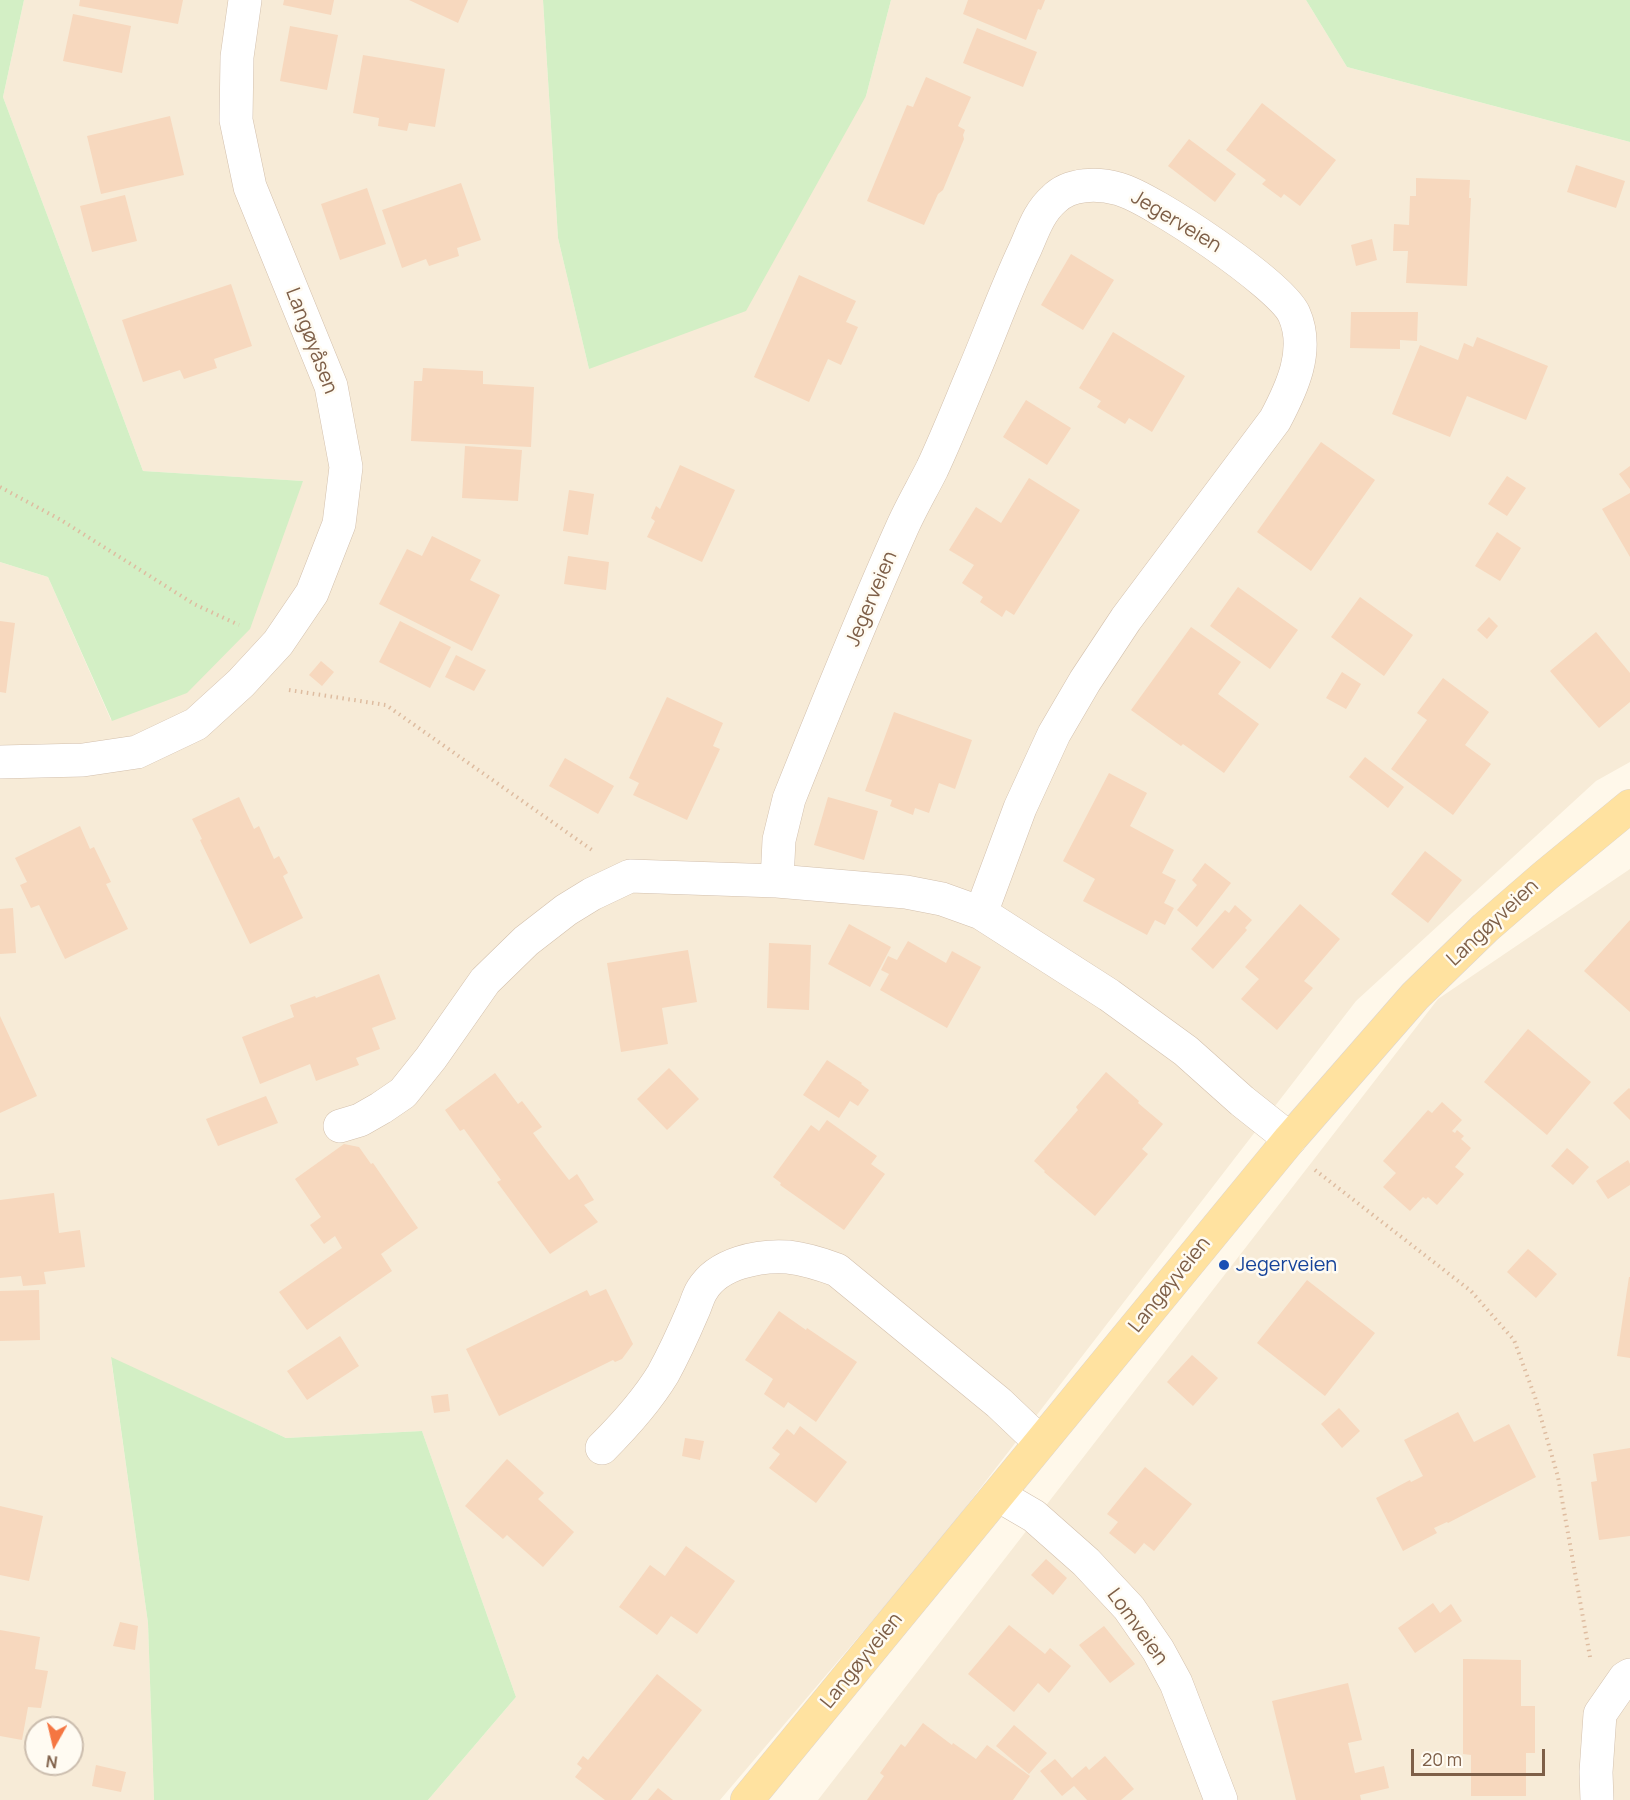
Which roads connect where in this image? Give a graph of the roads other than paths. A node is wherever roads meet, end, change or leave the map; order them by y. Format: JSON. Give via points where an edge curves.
{"nodes":[{"id":1,"x":245,"y":0,"type":"edge"},
{"id":2,"x":0,"y":762,"type":"edge"},
{"id":3,"x":1630,"y":806,"type":"edge"},
{"id":4,"x":777,"y":881,"type":"junction"},
{"id":5,"x":981,"y":913,"type":"junction"},
{"id":6,"x":340,"y":1126,"type":"dead end"},
{"id":7,"x":1290,"y":1139,"type":"junction"},
{"id":8,"x":1040,"y":1442,"type":"junction"},
{"id":9,"x":602,"y":1448,"type":"dead end"},
{"id":10,"x":998,"y":1495,"type":"junction"},
{"id":11,"x":1630,"y":1675,"type":"edge"},
{"id":12,"x":747,"y":1800,"type":"edge"},
{"id":13,"x":1221,"y":1800,"type":"edge"},
{"id":14,"x":1597,"y":1800,"type":"edge"}],
"edges":[{"from":1,"to":2,"type":"street","name":"Langøyåsen","via":[[237,57],[236,120],[250,187],[331,386],[346,467],[339,524],[312,593],[278,643],[196,724],[136,752],[83,760]]},
{"from":3,"to":7,"type":"main road","name":"Langøyveien","via":[[1485,928],[1415,996]]},
{"from":4,"to":5,"type":"street","via":[[906,892]]},
{"from":4,"to":5,"type":"street","name":"Jegerveien","via":[[779,840],[789,799],[1015,270],[1042,212],[1055,196],[1074,187],[1096,184],[1120,189],[1154,205],[1229,254],[1284,300],[1294,314],[1299,356],[1295,377],[1275,420],[1126,619],[1054,734],[1020,808]]},
{"from":4,"to":6,"type":"street","via":[[630,876],[583,899],[526,941],[486,981],[403,1093],[360,1120]]},
{"from":5,"to":7,"type":"street","via":[[1186,1051]]},
{"from":7,"to":8,"type":"main road","name":"Langøyveien"},
{"from":8,"to":9,"type":"street","via":[[999,1403],[837,1270],[788,1257],[772,1257],[725,1269],[702,1290],[663,1373],[636,1414]]},
{"from":8,"to":10,"type":"main road","name":"Langøyveien"},
{"from":10,"to":12,"type":"main road","name":"Langøyveien"},
{"from":10,"to":13,"type":"street","name":"Lomveien","via":[[1034,1516],[1086,1562],[1129,1608],[1176,1683]]},
{"from":11,"to":14,"type":"street","via":[[1600,1714]]}]}
